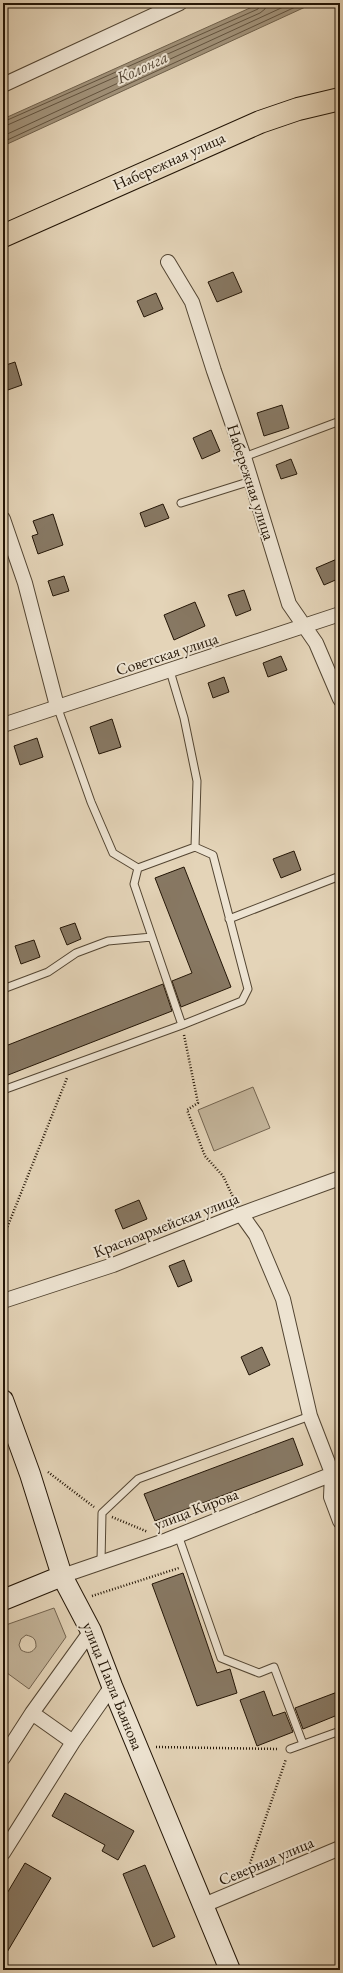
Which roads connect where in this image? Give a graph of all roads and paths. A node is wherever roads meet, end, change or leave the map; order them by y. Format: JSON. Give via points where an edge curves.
{"nodes":[{"id":1,"x":180,"y":3,"type":"edge"},
{"id":2,"x":3,"y":85,"type":"edge"},
{"id":3,"x":340,"y":100,"type":"edge"},
{"id":4,"x":3,"y":236,"type":"edge"},
{"id":5,"x":168,"y":262,"type":"dead end"},
{"id":6,"x":340,"y":421,"type":"edge"},
{"id":7,"x":244,"y":457,"type":"junction"},
{"id":8,"x":251,"y":481,"type":"junction"},
{"id":9,"x":181,"y":503,"type":"dead end"},
{"id":10,"x":3,"y":519,"type":"edge"},
{"id":11,"x":340,"y":614,"type":"edge"},
{"id":12,"x":305,"y":627,"type":"junction"},
{"id":13,"x":170,"y":671,"type":"junction"},
{"id":14,"x":340,"y":699,"type":"edge"},
{"id":15,"x":57,"y":706,"type":"junction"},
{"id":16,"x":3,"y":724,"type":"edge"},
{"id":17,"x":195,"y":847,"type":"junction"},
{"id":18,"x":138,"y":868,"type":"junction"},
{"id":19,"x":340,"y":876,"type":"edge"},
{"id":20,"x":229,"y":919,"type":"junction"},
{"id":21,"x":152,"y":937,"type":"junction"},
{"id":22,"x":3,"y":989,"type":"edge"},
{"id":23,"x":182,"y":1025,"type":"junction"},
{"id":24,"x":72,"y":1064,"type":"junction"},
{"id":25,"x":3,"y":1090,"type":"edge"},
{"id":26,"x":340,"y":1178,"type":"edge"},
{"id":27,"x":241,"y":1214,"type":"junction"},
{"id":28,"x":3,"y":1238,"type":"edge"},
{"id":29,"x":3,"y":1301,"type":"edge"},
{"id":30,"x":3,"y":1400,"type":"edge"},
{"id":31,"x":310,"y":1416,"type":"junction"},
{"id":32,"x":336,"y":1472,"type":"edge"},
{"id":33,"x":340,"y":1521,"type":"edge"},
{"id":34,"x":178,"y":1535,"type":"junction"},
{"id":35,"x":101,"y":1562,"type":"junction"},
{"id":36,"x":188,"y":1566,"type":"junction"},
{"id":37,"x":62,"y":1576,"type":"junction"},
{"id":38,"x":92,"y":1596,"type":"dead end"},
{"id":39,"x":3,"y":1600,"type":"edge"},
{"id":40,"x":91,"y":1631,"type":"junction"},
{"id":41,"x":112,"y":1686,"type":"junction"},
{"id":42,"x":32,"y":1713,"type":"junction"},
{"id":43,"x":340,"y":1731,"type":"edge"},
{"id":44,"x":73,"y":1742,"type":"junction"},
{"id":45,"x":303,"y":1744,"type":"junction"},
{"id":46,"x":154,"y":1747,"type":"dead end"},
{"id":47,"x":290,"y":1749,"type":"junction"},
{"id":48,"x":3,"y":1758,"type":"edge"},
{"id":49,"x":340,"y":1848,"type":"edge"},
{"id":50,"x":3,"y":1853,"type":"edge"},
{"id":51,"x":241,"y":1889,"type":"junction"},
{"id":52,"x":204,"y":1905,"type":"junction"},
{"id":53,"x":230,"y":1970,"type":"edge"}],
"edges":[{"from":1,"to":2,"type":"street"},
{"from":3,"to":4,"type":"highway","name":"Набережная улица","via":[[298,109],[253,125]]},
{"from":5,"to":7,"type":"street","name":"Набережная улица","via":[[192,302]]},
{"from":6,"to":7,"type":"lane"},
{"from":7,"to":8,"type":"street","name":"Набережная улица"},
{"from":8,"to":9,"type":"lane"},
{"from":8,"to":12,"type":"street","name":"Набережная улица","via":[[289,604]]},
{"from":10,"to":15,"type":"street","via":[[25,583]]},
{"from":11,"to":12,"type":"street","name":"Советская улица"},
{"from":12,"to":13,"type":"street","name":"Советская улица"},
{"from":12,"to":14,"type":"street","name":"Набережная улица","via":[[316,643]]},
{"from":13,"to":15,"type":"street","name":"Советская улица"},
{"from":13,"to":17,"type":"lane","via":[[198,781]]},
{"from":15,"to":16,"type":"street","name":"Советская улица"},
{"from":15,"to":18,"type":"lane","via":[[91,802],[113,853]]},
{"from":17,"to":18,"type":"lane"},
{"from":17,"to":20,"type":"lane","via":[[213,854]]},
{"from":18,"to":21,"type":"lane","via":[[134,884]]},
{"from":19,"to":20,"type":"lane"},
{"from":20,"to":23,"type":"lane","via":[[248,988],[242,1001]]},
{"from":21,"to":22,"type":"lane","via":[[108,941],[76,953],[48,972]]},
{"from":21,"to":23,"type":"lane"},
{"from":23,"to":24,"type":"lane"},
{"from":23,"to":27,"type":"path","via":[[198,1103],[187,1110],[205,1156],[223,1176]]},
{"from":24,"to":25,"type":"lane"},
{"from":24,"to":28,"type":"path"},
{"from":26,"to":27,"type":"street","name":"Красноармейская улица"},
{"from":27,"to":29,"type":"street","name":"Красноармейская улица","via":[[113,1265]]},
{"from":27,"to":31,"type":"street","via":[[256,1235],[283,1299]]},
{"from":30,"to":37,"type":"street","name":"улица Павла Баянова","via":[[30,1474]]},
{"from":31,"to":32,"type":"street"},
{"from":31,"to":35,"type":"lane","via":[[138,1479],[102,1513]]},
{"from":32,"to":33,"type":"street","via":[[331,1497]]},
{"from":32,"to":34,"type":"street","name":"улица Кирова"},
{"from":34,"to":35,"type":"street","name":"улица Кирова"},
{"from":34,"to":36,"type":"lane"},
{"from":35,"to":37,"type":"street","name":"улица Кирова"},
{"from":36,"to":38,"type":"path"},
{"from":36,"to":45,"type":"lane","via":[[221,1658],[259,1672],[274,1667]]},
{"from":37,"to":39,"type":"street"},
{"from":37,"to":40,"type":"street","name":"улица Павла Баянова"},
{"from":40,"to":41,"type":"street","name":"улица Павла Баянова"},
{"from":40,"to":42,"type":"street"},
{"from":41,"to":44,"type":"street"},
{"from":41,"to":52,"type":"street","name":"улица Павла Баянова"},
{"from":42,"to":44,"type":"street"},
{"from":42,"to":48,"type":"street"},
{"from":43,"to":45,"type":"lane"},
{"from":44,"to":50,"type":"street"},
{"from":45,"to":47,"type":"lane"},
{"from":46,"to":47,"type":"path"},
{"from":47,"to":51,"type":"path"},
{"from":49,"to":51,"type":"street","name":"Северная улица"},
{"from":51,"to":52,"type":"street","name":"Северная улица"},
{"from":52,"to":53,"type":"street","name":"улица Павла Баянова"}]}
